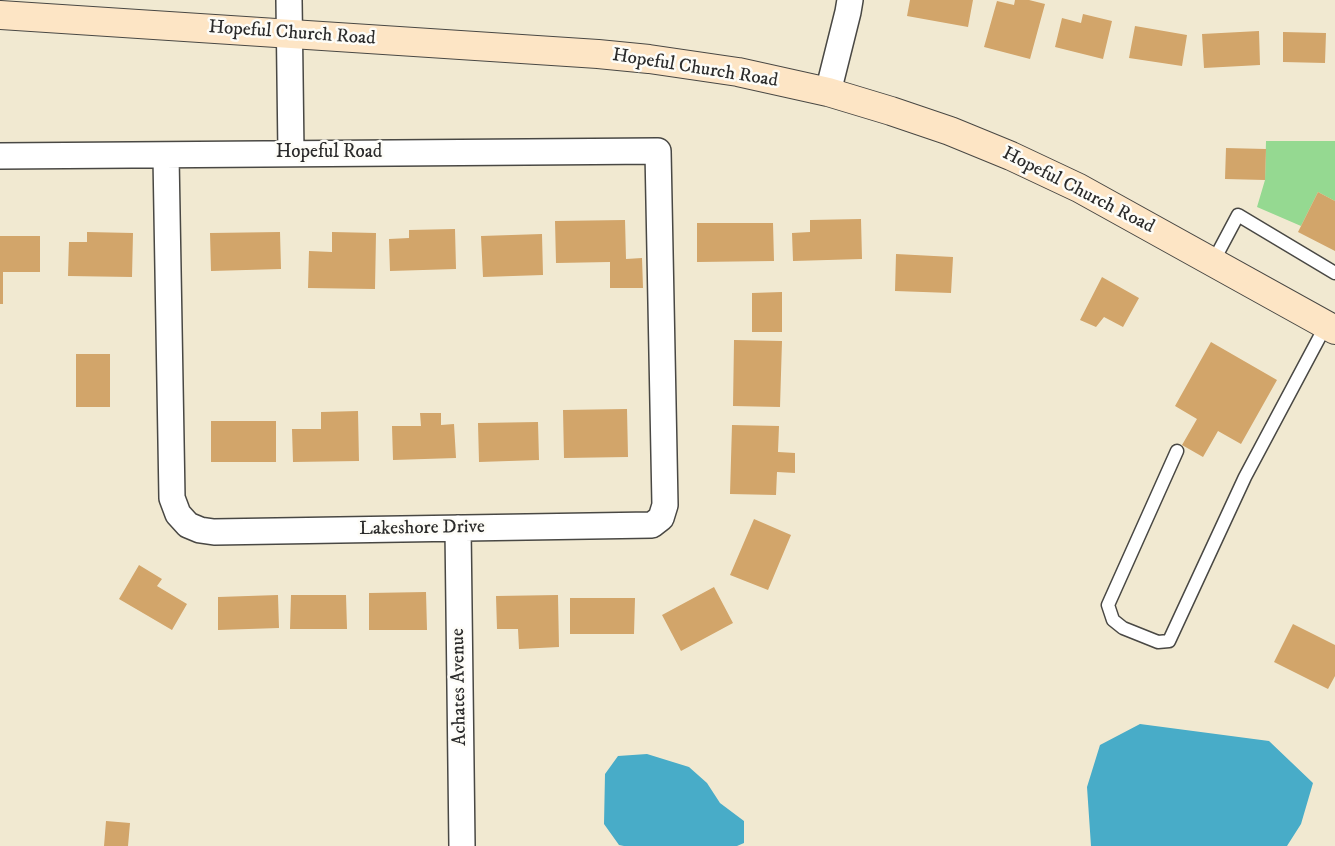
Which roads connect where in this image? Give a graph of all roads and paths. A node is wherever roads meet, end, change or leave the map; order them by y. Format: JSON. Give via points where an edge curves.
{"nodes":[{"id":1,"x":289,"y":0,"type":"edge"},
{"id":2,"x":850,"y":0,"type":"edge"},
{"id":3,"x":0,"y":15,"type":"edge"},
{"id":4,"x":290,"y":34,"type":"junction"},
{"id":5,"x":828,"y":92,"type":"junction"},
{"id":6,"x":658,"y":151,"type":"joint"},
{"id":7,"x":291,"y":153,"type":"junction"},
{"id":8,"x":0,"y":156,"type":"edge"},
{"id":9,"x":166,"y":156,"type":"junction"},
{"id":10,"x":1213,"y":262,"type":"junction"},
{"id":11,"x":1335,"y":273,"type":"edge"},
{"id":12,"x":1330,"y":327,"type":"edge"},
{"id":13,"x":1177,"y":451,"type":"dead end"},
{"id":14,"x":458,"y":528,"type":"junction"},
{"id":15,"x":462,"y":846,"type":"edge"}],
"edges":[{"from":1,"to":4,"type":"street"},
{"from":2,"to":5,"type":"street"},
{"from":3,"to":4,"type":"main road","name":"Hopeful Church Road"},
{"from":4,"to":5,"type":"main road","name":"Hopeful Church Road","via":[[649,59],[738,72]]},
{"from":4,"to":7,"type":"street"},
{"from":5,"to":10,"type":"main road","name":"Hopeful Church Road","via":[[891,110],[1011,156],[1079,188]]},
{"from":6,"to":7,"type":"street","name":"Hopeful Road"},
{"from":6,"to":14,"type":"street","name":"Lakeshore Drive","via":[[665,505],[661,518],[652,525]]},
{"from":7,"to":9,"type":"street","name":"Hopeful Road"},
{"from":8,"to":9,"type":"street","name":"Hopeful Road"},
{"from":9,"to":14,"type":"street","name":"Lakeshore Drive","via":[[172,498],[178,514],[188,526],[214,532]]},
{"from":10,"to":11,"type":"lane","via":[[1238,215]]},
{"from":10,"to":12,"type":"main road","name":"Hopeful Church Road"},
{"from":12,"to":13,"type":"lane","via":[[1245,477],[1168,641],[1158,642],[1123,628],[1113,620],[1108,605]]},
{"from":14,"to":15,"type":"street","name":"Achates Avenue"}]}
